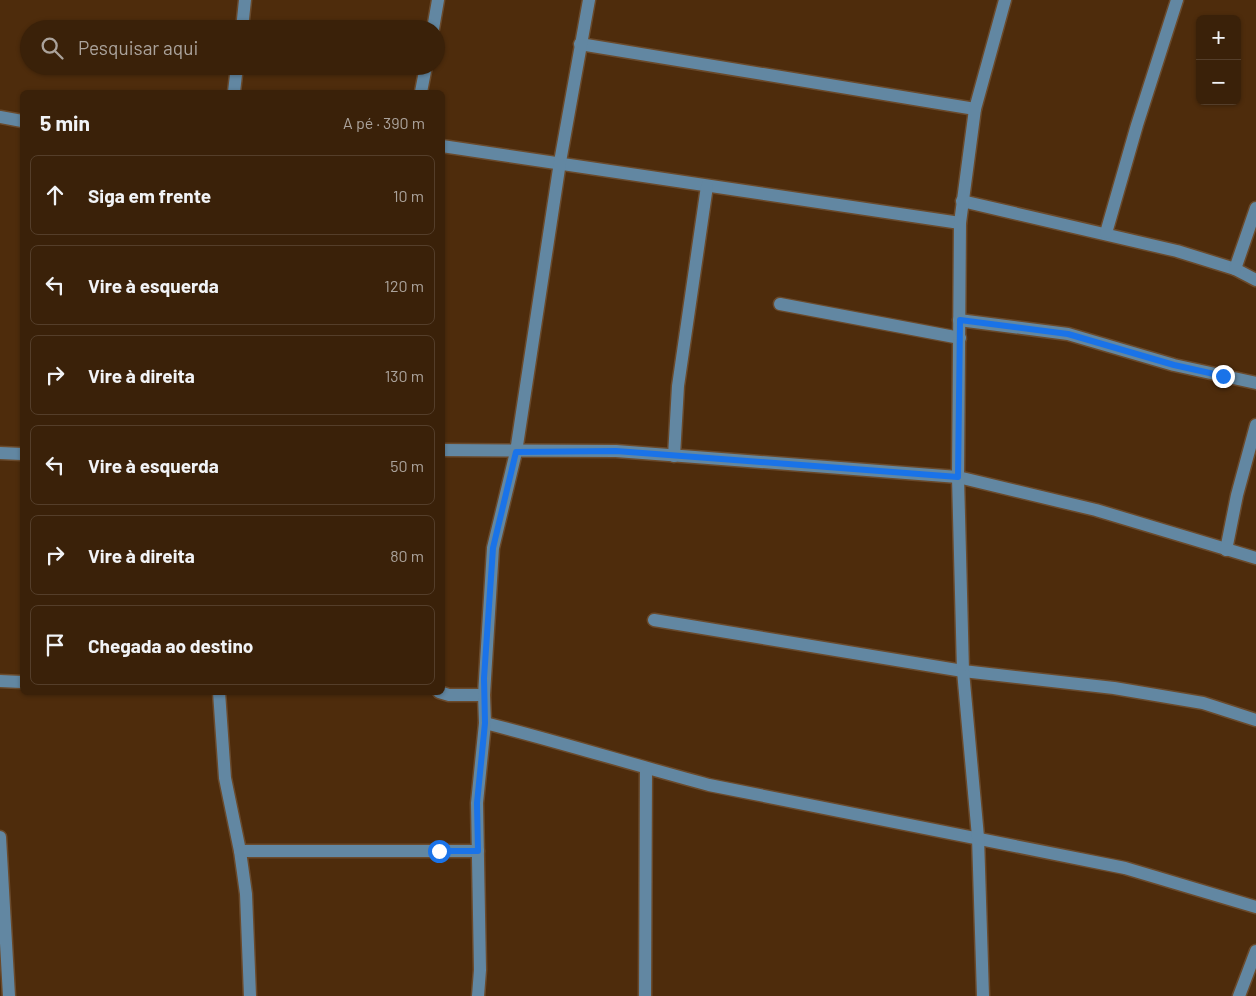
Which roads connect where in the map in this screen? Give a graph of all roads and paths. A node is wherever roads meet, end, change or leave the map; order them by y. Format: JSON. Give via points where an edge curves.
{"nodes":[{"id":1,"x":245,"y":0,"type":"edge"},
{"id":2,"x":438,"y":0,"type":"edge"},
{"id":3,"x":589,"y":0,"type":"edge"},
{"id":4,"x":1005,"y":0,"type":"edge"},
{"id":5,"x":1177,"y":0,"type":"edge"},
{"id":6,"x":243,"y":20,"type":"edge"},
{"id":7,"x":435,"y":20,"type":"edge"},
{"id":8,"x":580,"y":44,"type":"junction"},
{"id":9,"x":236,"y":75,"type":"edge"},
{"id":10,"x":424,"y":75,"type":"edge"},
{"id":11,"x":234,"y":90,"type":"edge"},
{"id":12,"x":421,"y":90,"type":"edge"},
{"id":13,"x":975,"y":109,"type":"junction"},
{"id":14,"x":0,"y":117,"type":"edge"},
{"id":15,"x":20,"y":121,"type":"edge"},
{"id":16,"x":445,"y":146,"type":"edge"},
{"id":17,"x":560,"y":162,"type":"junction"},
{"id":18,"x":706,"y":186,"type":"junction"},
{"id":19,"x":962,"y":201,"type":"junction"},
{"id":20,"x":1256,"y":208,"type":"edge"},
{"id":21,"x":960,"y":224,"type":"junction"},
{"id":22,"x":1106,"y":233,"type":"junction"},
{"id":23,"x":1236,"y":269,"type":"junction"},
{"id":24,"x":1256,"y":280,"type":"edge"},
{"id":25,"x":780,"y":304,"type":"dead end"},
{"id":26,"x":960,"y":320,"type":"junction"},
{"id":27,"x":960,"y":338,"type":"junction"},
{"id":28,"x":1256,"y":384,"type":"edge"},
{"id":29,"x":1256,"y":425,"type":"edge"},
{"id":30,"x":445,"y":450,"type":"edge"},
{"id":31,"x":516,"y":452,"type":"junction"},
{"id":32,"x":0,"y":454,"type":"edge"},
{"id":33,"x":20,"y":454,"type":"edge"},
{"id":34,"x":674,"y":456,"type":"junction"},
{"id":35,"x":958,"y":477,"type":"junction"},
{"id":36,"x":1226,"y":550,"type":"junction"},
{"id":37,"x":1256,"y":558,"type":"edge"},
{"id":38,"x":654,"y":620,"type":"dead end"},
{"id":39,"x":963,"y":672,"type":"junction"},
{"id":40,"x":0,"y":681,"type":"edge"},
{"id":41,"x":20,"y":682,"type":"edge"},
{"id":42,"x":445,"y":694,"type":"edge"},
{"id":43,"x":219,"y":695,"type":"edge"},
{"id":44,"x":484,"y":695,"type":"junction"},
{"id":45,"x":1256,"y":720,"type":"edge"},
{"id":46,"x":485,"y":723,"type":"junction"},
{"id":47,"x":646,"y":769,"type":"junction"},
{"id":48,"x":0,"y":837,"type":"edge"},
{"id":49,"x":978,"y":837,"type":"junction"},
{"id":50,"x":240,"y":851,"type":"junction"},
{"id":51,"x":478,"y":851,"type":"junction"},
{"id":52,"x":1256,"y":907,"type":"edge"},
{"id":53,"x":1256,"y":951,"type":"edge"},
{"id":54,"x":10,"y":996,"type":"edge"},
{"id":55,"x":250,"y":996,"type":"edge"},
{"id":56,"x":478,"y":996,"type":"edge"},
{"id":57,"x":645,"y":996,"type":"edge"},
{"id":58,"x":984,"y":996,"type":"edge"},
{"id":59,"x":1239,"y":996,"type":"edge"}],
"edges":[{"from":1,"to":6,"type":"street"},
{"from":2,"to":7,"type":"street"},
{"from":3,"to":8,"type":"street"},
{"from":4,"to":13,"type":"street"},
{"from":5,"to":22,"type":"street"},
{"from":8,"to":13,"type":"street"},
{"from":8,"to":17,"type":"street"},
{"from":9,"to":11,"type":"street"},
{"from":10,"to":12,"type":"street"},
{"from":13,"to":19,"type":"street"},
{"from":14,"to":15,"type":"street"},
{"from":16,"to":17,"type":"street"},
{"from":17,"to":18,"type":"street"},
{"from":17,"to":31,"type":"street"},
{"from":18,"to":21,"type":"street"},
{"from":18,"to":34,"type":"street","via":[[678,386]]},
{"from":19,"to":21,"type":"street"},
{"from":19,"to":22,"type":"street"},
{"from":20,"to":23,"type":"street"},
{"from":21,"to":26,"type":"street"},
{"from":22,"to":23,"type":"street"},
{"from":23,"to":24,"type":"street"},
{"from":25,"to":27,"type":"street"},
{"from":26,"to":27,"type":"street"},
{"from":26,"to":28,"type":"street","via":[[1068,334],[1174,365]]},
{"from":27,"to":35,"type":"street"},
{"from":29,"to":36,"type":"street"},
{"from":30,"to":31,"type":"street"},
{"from":31,"to":34,"type":"street","via":[[616,451]]},
{"from":31,"to":44,"type":"street","via":[[493,548]]},
{"from":32,"to":33,"type":"street"},
{"from":34,"to":35,"type":"street"},
{"from":35,"to":36,"type":"street","via":[[1096,510]]},
{"from":35,"to":39,"type":"street"},
{"from":36,"to":37,"type":"street"},
{"from":38,"to":39,"type":"street"},
{"from":39,"to":45,"type":"street","via":[[1114,688],[1203,703]]},
{"from":39,"to":49,"type":"street"},
{"from":40,"to":41,"type":"street"},
{"from":42,"to":44,"type":"street"},
{"from":43,"to":50,"type":"street","via":[[225,778]]},
{"from":44,"to":46,"type":"street"},
{"from":46,"to":47,"type":"street","via":[[592,750]]},
{"from":46,"to":51,"type":"street","via":[[477,803]]},
{"from":47,"to":49,"type":"street","via":[[719,787]]},
{"from":47,"to":57,"type":"street"},
{"from":48,"to":54,"type":"street"},
{"from":49,"to":52,"type":"street","via":[[1125,868]]},
{"from":49,"to":58,"type":"street"},
{"from":50,"to":51,"type":"street"},
{"from":50,"to":55,"type":"street","via":[[246,894]]},
{"from":51,"to":56,"type":"street"},
{"from":53,"to":59,"type":"street"}]}
